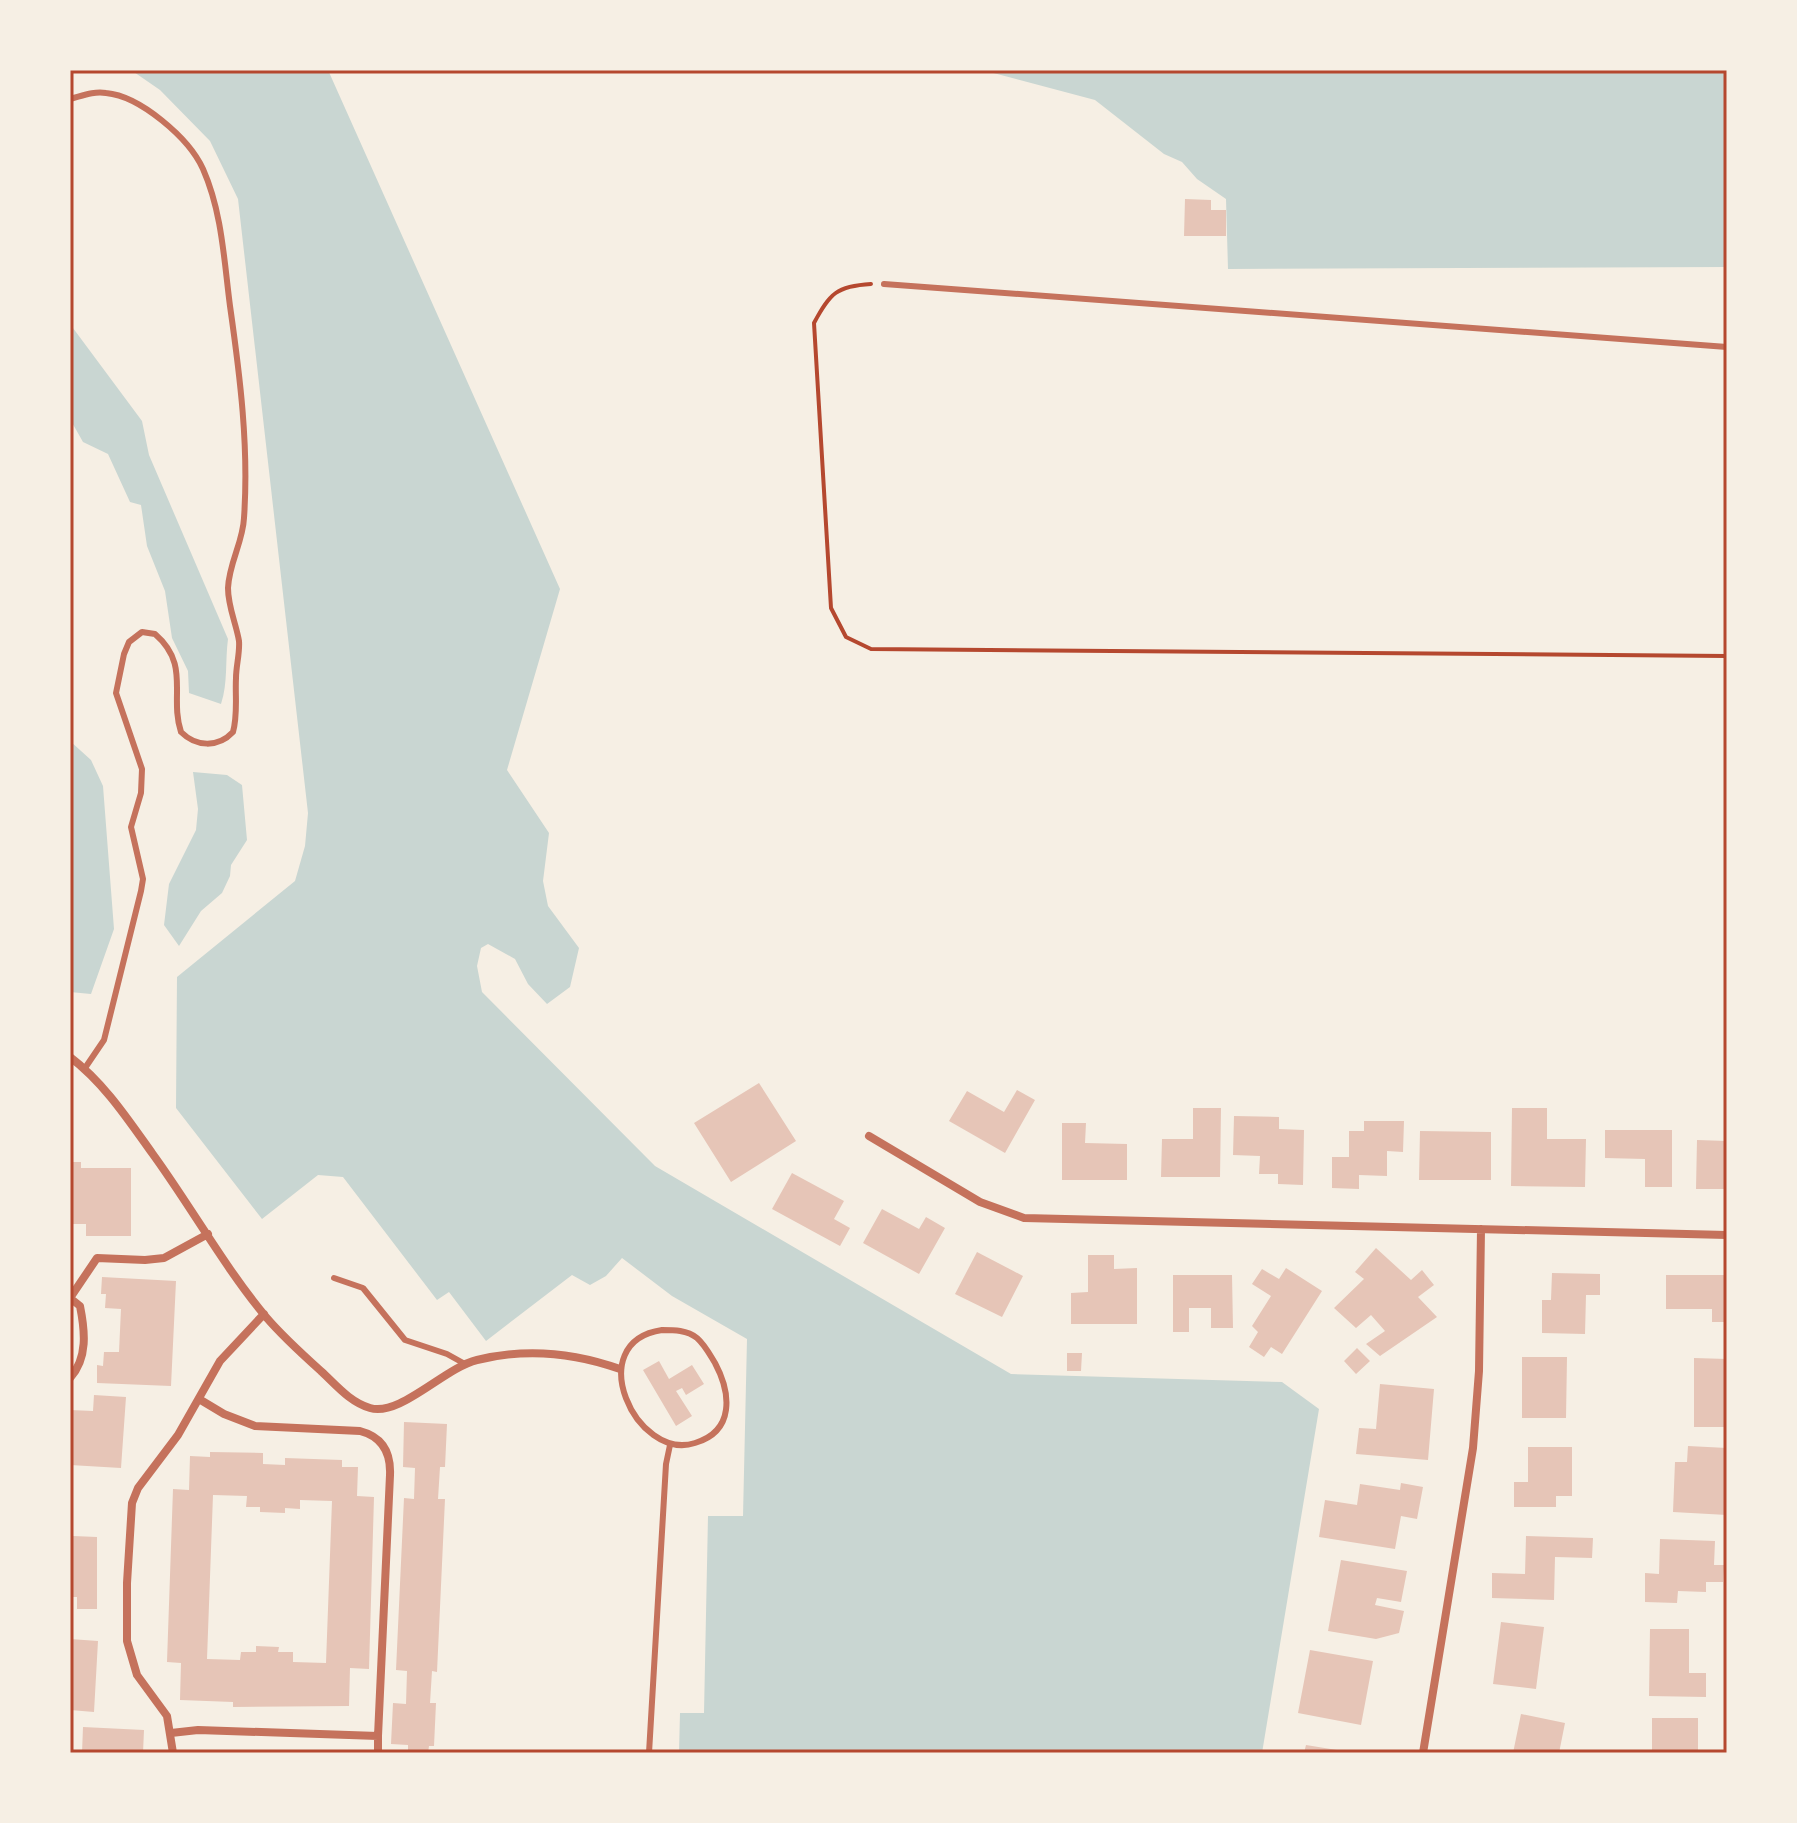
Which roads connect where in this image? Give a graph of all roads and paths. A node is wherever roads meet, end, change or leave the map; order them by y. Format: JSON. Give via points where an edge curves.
{"nodes":[{"id":1,"x":70,"y":99,"type":"edge"},
{"id":2,"x":884,"y":284,"type":"joint"},
{"id":3,"x":1727,"y":347,"type":"edge"},
{"id":4,"x":1727,"y":656,"type":"edge"},
{"id":5,"x":70,"y":1057,"type":"edge"},
{"id":6,"x":85,"y":1068,"type":"junction"},
{"id":7,"x":869,"y":1136,"type":"dead end"},
{"id":8,"x":1481,"y":1229,"type":"junction"},
{"id":9,"x":208,"y":1234,"type":"junction"},
{"id":10,"x":1727,"y":1235,"type":"edge"},
{"id":11,"x":334,"y":1278,"type":"dead end"},
{"id":12,"x":70,"y":1298,"type":"edge"},
{"id":13,"x":264,"y":1314,"type":"junction"},
{"id":14,"x":465,"y":1364,"type":"junction"},
{"id":15,"x":620,"y":1369,"type":"junction"},
{"id":16,"x":70,"y":1378,"type":"edge"},
{"id":17,"x":199,"y":1399,"type":"junction"},
{"id":18,"x":670,"y":1445,"type":"junction"},
{"id":19,"x":171,"y":1733,"type":"junction"},
{"id":20,"x":378,"y":1736,"type":"junction"},
{"id":21,"x":173,"y":1753,"type":"edge"},
{"id":22,"x":378,"y":1753,"type":"edge"},
{"id":23,"x":649,"y":1753,"type":"edge"},
{"id":24,"x":1423,"y":1753,"type":"edge"}],
"edges":[{"from":1,"to":6,"type":"lane","via":[[104,92],[133,102],[168,126],[203,171],[223,242],[245,465],[243,533],[228,585],[239,643],[233,732],[207,744],[181,732],[178,675],[155,634],[142,632],[129,642],[120,667],[116,693],[142,769],[131,827],[143,879],[104,1040]]},
{"from":2,"to":3,"type":"lane"},
{"from":2,"to":4,"type":"path","via":[[846,285],[824,304],[814,323],[831,608],[846,637],[871,649]]},
{"from":5,"to":6,"type":"street"},
{"from":6,"to":9,"type":"street","via":[[110,1094]]},
{"from":7,"to":8,"type":"street","via":[[980,1202],[1024,1218]]},
{"from":8,"to":10,"type":"street"},
{"from":8,"to":24,"type":"street","via":[[1473,1448]]},
{"from":9,"to":12,"type":"street","via":[[164,1258],[97,1258]]},
{"from":9,"to":13,"type":"street"},
{"from":11,"to":14,"type":"lane","via":[[363,1288],[405,1340]]},
{"from":12,"to":16,"type":"street","via":[[80,1306],[84,1325],[83,1353]]},
{"from":13,"to":14,"type":"street","via":[[355,1402],[375,1409],[399,1404]]},
{"from":13,"to":17,"type":"street","via":[[231,1347]]},
{"from":14,"to":15,"type":"street","via":[[546,1354],[589,1358]]},
{"from":15,"to":18,"type":"lane","via":[[626,1396],[643,1426]]},
{"from":15,"to":18,"type":"lane","via":[[632,1343],[648,1332],[687,1333],[705,1347],[728,1394],[724,1421],[707,1439]]},
{"from":17,"to":19,"type":"street","via":[[138,1488],[130,1516],[127,1641],[137,1675],[167,1716]]},
{"from":17,"to":20,"type":"street","via":[[240,1422],[360,1431],[386,1449],[390,1464]]},
{"from":18,"to":23,"type":"lane"},
{"from":19,"to":20,"type":"street"},
{"from":19,"to":21,"type":"street"},
{"from":20,"to":22,"type":"street"}]}
